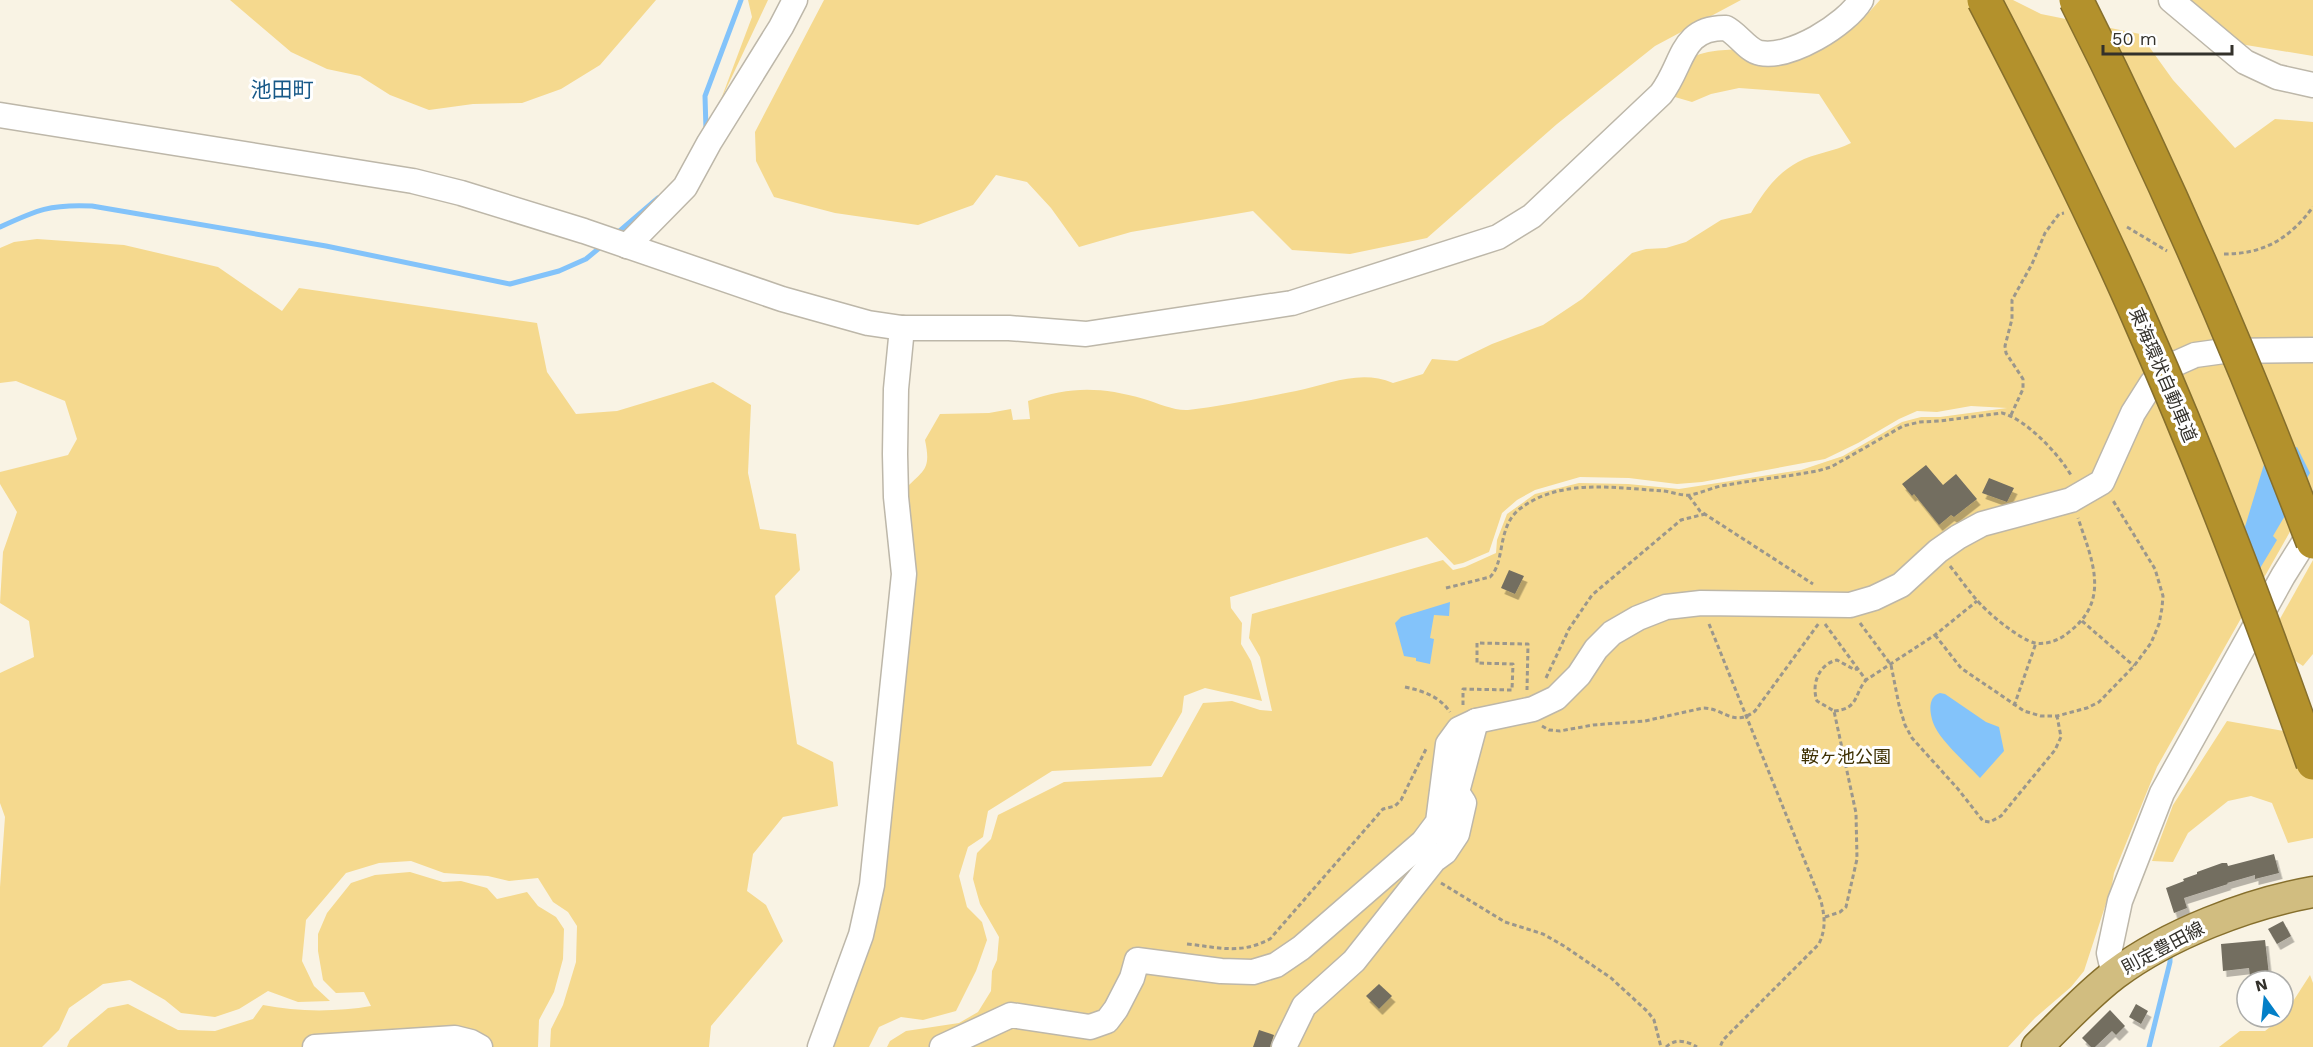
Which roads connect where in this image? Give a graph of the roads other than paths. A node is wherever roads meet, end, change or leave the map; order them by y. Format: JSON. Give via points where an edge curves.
{"nodes":[{"id":1,"x":795,"y":0,"type":"edge"},
{"id":2,"x":1861,"y":0,"type":"edge"},
{"id":3,"x":1984,"y":0,"type":"edge"},
{"id":4,"x":2076,"y":0,"type":"edge"},
{"id":5,"x":2171,"y":0,"type":"edge"},
{"id":6,"x":2313,"y":85,"type":"edge"},
{"id":7,"x":0,"y":115,"type":"edge"},
{"id":8,"x":615,"y":242,"type":"junction"},
{"id":9,"x":902,"y":328,"type":"junction"},
{"id":10,"x":2313,"y":350,"type":"edge"},
{"id":11,"x":2313,"y":528,"type":"edge"},
{"id":12,"x":2313,"y":542,"type":"edge"},
{"id":13,"x":1466,"y":726,"type":"junction"},
{"id":14,"x":2313,"y":763,"type":"edge"},
{"id":15,"x":2313,"y":892,"type":"edge"},
{"id":16,"x":2114,"y":975,"type":"junction"},
{"id":17,"x":322,"y":1047,"type":"edge"},
{"id":18,"x":480,"y":1047,"type":"edge"},
{"id":19,"x":820,"y":1047,"type":"edge"},
{"id":20,"x":942,"y":1047,"type":"edge"},
{"id":21,"x":1284,"y":1047,"type":"edge"},
{"id":22,"x":2037,"y":1047,"type":"edge"}],
"edges":[{"from":1,"to":8,"type":"street","via":[[684,187]]},
{"from":2,"to":9,"type":"street","via":[[1846,19],[1803,45],[1779,52],[1756,52],[1726,28],[1698,33],[1661,94],[1518,226],[1498,237],[1292,303],[1086,334],[1009,328]]},
{"from":3,"to":14,"type":"highway","name":"東海環状自動車道","bridge":true,"via":[[2054,134],[2143,325],[2265,626]]},
{"from":4,"to":12,"type":"highway","bridge":true,"via":[[2216,297]]},
{"from":5,"to":6,"type":"street","via":[[2246,62],[2277,77]]},
{"from":7,"to":8,"type":"street","via":[[413,181]]},
{"from":8,"to":9,"type":"street","via":[[782,299],[868,323]]},
{"from":9,"to":19,"type":"street","via":[[895,454],[904,574],[872,885],[861,935]]},
{"from":10,"to":13,"type":"street","via":[[2224,351],[2195,355],[2177,363],[2152,383],[2085,492],[1982,524],[1938,551],[1900,585],[1874,598],[1850,605],[1701,603],[1666,607],[1612,633],[1556,698],[1532,709]]},
{"from":11,"to":16,"type":"street","via":[[2162,793],[2120,901],[2109,953]]},
{"from":13,"to":20,"type":"street","via":[[1448,744],[1438,822],[1423,842],[1301,948],[1276,965],[1253,972],[1221,971],[1137,960],[1132,978],[1107,1021],[1090,1027],[1011,1014]]},
{"from":13,"to":21,"type":"street","via":[[1457,792],[1464,803],[1458,834],[1354,960],[1304,1006]]},
{"from":15,"to":16,"type":"main road","name":"則定豊田線","via":[[2278,898],[2223,917],[2158,948]]},
{"from":16,"to":22,"type":"main road","name":"則定豊田線"},
{"from":17,"to":18,"type":"street","via":[[455,1038]]}]}
